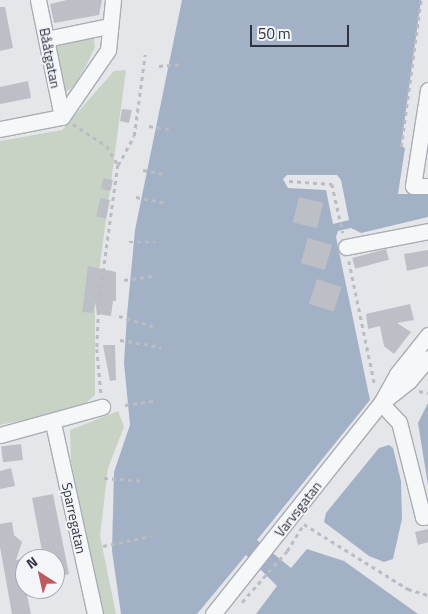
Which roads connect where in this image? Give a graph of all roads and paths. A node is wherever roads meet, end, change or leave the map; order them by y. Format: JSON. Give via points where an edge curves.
{"nodes":[{"id":1,"x":38,"y":0,"type":"edge"},
{"id":2,"x":113,"y":0,"type":"edge"},
{"id":3,"x":421,"y":0,"type":"edge"},
{"id":4,"x":109,"y":26,"type":"junction"},
{"id":5,"x":46,"y":39,"type":"junction"},
{"id":6,"x":145,"y":55,"type":"dead end"},
{"id":7,"x":183,"y":64,"type":"dead end"},
{"id":8,"x":159,"y":66,"type":"dead end"},
{"id":9,"x":428,"y":90,"type":"edge"},
{"id":10,"x":62,"y":116,"type":"junction"},
{"id":11,"x":149,"y":126,"type":"dead end"},
{"id":12,"x":0,"y":129,"type":"edge"},
{"id":13,"x":169,"y":129,"type":"dead end"},
{"id":14,"x":401,"y":147,"type":"dead end"},
{"id":15,"x":118,"y":165,"type":"junction"},
{"id":16,"x":142,"y":170,"type":"dead end"},
{"id":17,"x":163,"y":174,"type":"dead end"},
{"id":18,"x":289,"y":181,"type":"dead end"},
{"id":19,"x":428,"y":186,"type":"edge"},
{"id":20,"x":136,"y":197,"type":"dead end"},
{"id":21,"x":166,"y":203,"type":"dead end"},
{"id":22,"x":428,"y":231,"type":"edge"},
{"id":23,"x":345,"y":241,"type":"junction"},
{"id":24,"x":129,"y":242,"type":"dead end"},
{"id":25,"x":155,"y":242,"type":"dead end"},
{"id":26,"x":152,"y":276,"type":"dead end"},
{"id":27,"x":124,"y":280,"type":"dead end"},
{"id":28,"x":119,"y":316,"type":"dead end"},
{"id":29,"x":156,"y":327,"type":"dead end"},
{"id":30,"x":428,"y":335,"type":"edge"},
{"id":31,"x":120,"y":340,"type":"dead end"},
{"id":32,"x":161,"y":347,"type":"dead end"},
{"id":33,"x":428,"y":358,"type":"edge"},
{"id":34,"x":156,"y":400,"type":"dead end"},
{"id":35,"x":381,"y":403,"type":"junction"},
{"id":36,"x":125,"y":405,"type":"dead end"},
{"id":37,"x":102,"y":407,"type":"joint"},
{"id":38,"x":53,"y":423,"type":"junction"},
{"id":39,"x":0,"y":435,"type":"edge"},
{"id":40,"x":104,"y":478,"type":"dead end"},
{"id":41,"x":143,"y":481,"type":"dead end"},
{"id":42,"x":428,"y":516,"type":"edge"},
{"id":43,"x":304,"y":524,"type":"dead end"},
{"id":44,"x":151,"y":536,"type":"dead end"},
{"id":45,"x":295,"y":537,"type":"dead end"},
{"id":46,"x":104,"y":546,"type":"dead end"},
{"id":47,"x":428,"y":595,"type":"edge"},
{"id":48,"x":248,"y":597,"type":"dead end"},
{"id":49,"x":95,"y":614,"type":"edge"},
{"id":50,"x":214,"y":614,"type":"edge"}],
"edges":[{"from":1,"to":5,"type":"street","name":"Bååtgatan"},
{"from":2,"to":4,"type":"street"},
{"from":3,"to":14,"type":"path"},
{"from":4,"to":5,"type":"street"},
{"from":4,"to":10,"type":"street","via":[[108,50]]},
{"from":5,"to":10,"type":"street","name":"Bååtgatan"},
{"from":6,"to":15,"type":"path","via":[[134,136]]},
{"from":7,"to":8,"type":"path"},
{"from":9,"to":19,"type":"street","via":[[413,186]]},
{"from":10,"to":12,"type":"street"},
{"from":10,"to":15,"type":"path","via":[[107,146]]},
{"from":11,"to":13,"type":"path"},
{"from":15,"to":37,"type":"path","via":[[99,304],[97,349]]},
{"from":16,"to":17,"type":"path"},
{"from":18,"to":23,"type":"path","via":[[332,184]]},
{"from":20,"to":21,"type":"path"},
{"from":22,"to":23,"type":"street"},
{"from":23,"to":35,"type":"path"},
{"from":24,"to":25,"type":"path"},
{"from":26,"to":27,"type":"path"},
{"from":28,"to":29,"type":"path"},
{"from":30,"to":35,"type":"street","name":"Varvsgatan","via":[[397,374]]},
{"from":31,"to":32,"type":"path"},
{"from":33,"to":35,"type":"street","name":"Varvsgatan","via":[[409,381]]},
{"from":34,"to":36,"type":"path"},
{"from":35,"to":42,"type":"street","via":[[400,422],[423,517]]},
{"from":35,"to":50,"type":"street","name":"Varvsgatan"},
{"from":37,"to":38,"type":"street"},
{"from":38,"to":39,"type":"street"},
{"from":38,"to":49,"type":"street","name":"Sparregatan"},
{"from":40,"to":41,"type":"path"},
{"from":43,"to":47,"type":"path","via":[[408,589]]},
{"from":44,"to":46,"type":"path"},
{"from":45,"to":48,"type":"path","via":[[288,551]]}]}
